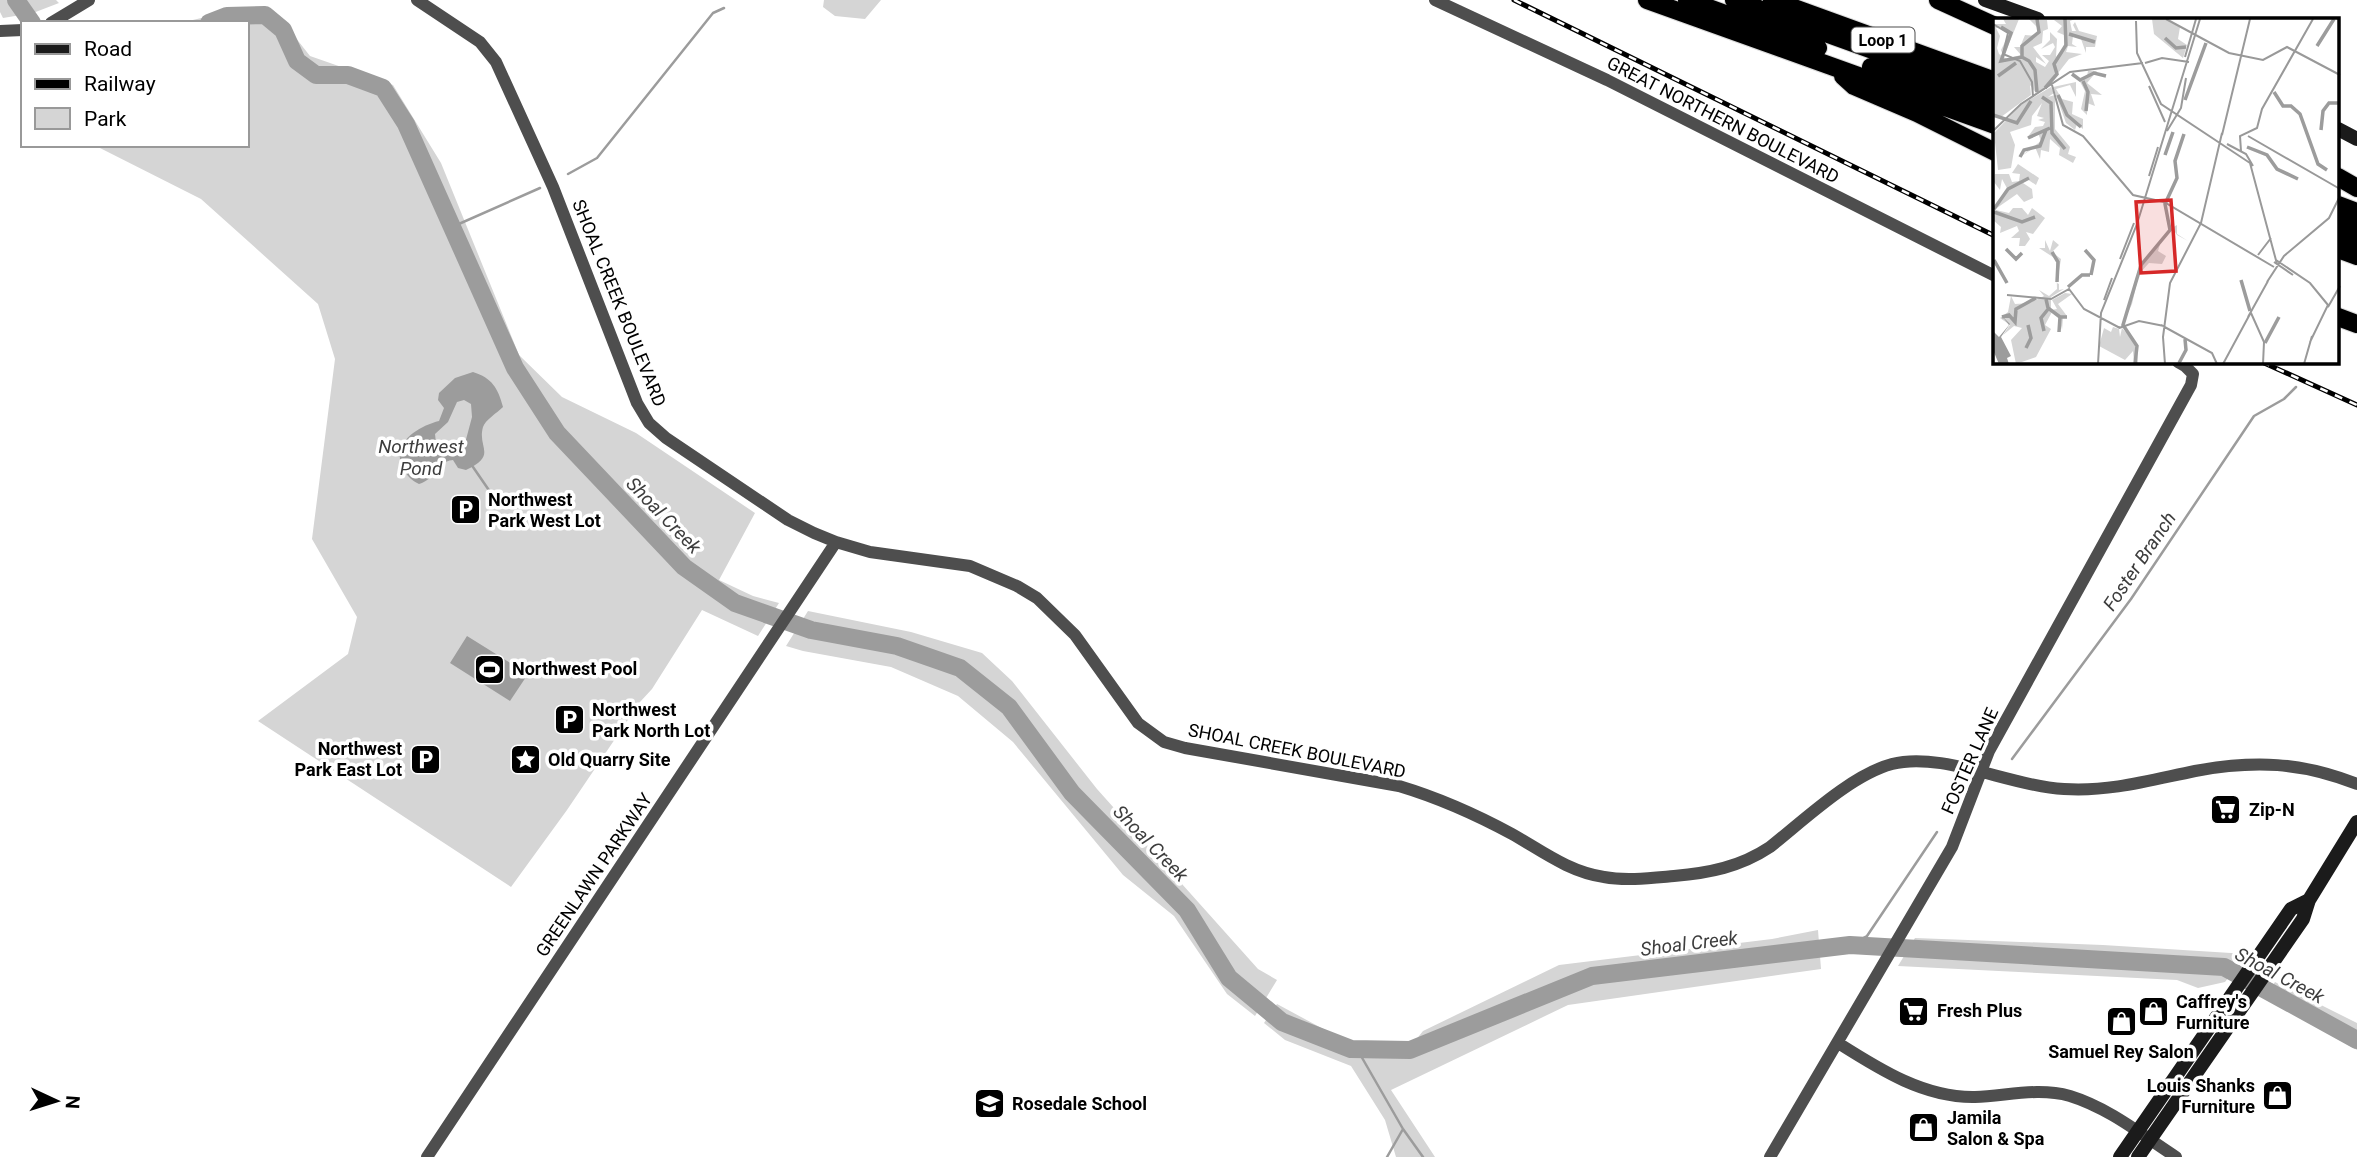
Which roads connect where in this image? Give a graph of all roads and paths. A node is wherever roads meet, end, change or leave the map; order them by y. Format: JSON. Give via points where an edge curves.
{"nodes":[{"id":1,"x":89,"y":0,"type":"edge"},
{"id":2,"x":417,"y":0,"type":"edge"},
{"id":3,"x":1435,"y":0,"type":"edge"},
{"id":4,"x":1647,"y":0,"type":"edge"},
{"id":5,"x":1687,"y":0,"type":"edge"},
{"id":6,"x":1734,"y":0,"type":"edge"},
{"id":7,"x":1772,"y":0,"type":"edge"},
{"id":8,"x":1938,"y":0,"type":"edge"},
{"id":9,"x":1985,"y":0,"type":"edge"},
{"id":10,"x":2035,"y":18,"type":"edge"},
{"id":11,"x":55,"y":21,"type":"edge"},
{"id":12,"x":1993,"y":25,"type":"edge"},
{"id":13,"x":20,"y":30,"type":"edge"},
{"id":14,"x":0,"y":31,"type":"edge"},
{"id":15,"x":1830,"y":65,"type":"junction"},
{"id":16,"x":1993,"y":79,"type":"edge"},
{"id":17,"x":1993,"y":93,"type":"edge"},
{"id":18,"x":1993,"y":111,"type":"edge"},
{"id":19,"x":1993,"y":124,"type":"edge"},
{"id":20,"x":2340,"y":130,"type":"edge"},
{"id":21,"x":2357,"y":139,"type":"edge"},
{"id":22,"x":1993,"y":151,"type":"edge"},
{"id":23,"x":2340,"y":178,"type":"edge"},
{"id":24,"x":2357,"y":188,"type":"edge"},
{"id":25,"x":2340,"y":206,"type":"edge"},
{"id":26,"x":2357,"y":212,"type":"edge"},
{"id":27,"x":2340,"y":219,"type":"edge"},
{"id":28,"x":2357,"y":225,"type":"edge"},
{"id":29,"x":2340,"y":237,"type":"edge"},
{"id":30,"x":2357,"y":243,"type":"edge"},
{"id":31,"x":2340,"y":250,"type":"edge"},
{"id":32,"x":2357,"y":256,"type":"edge"},
{"id":33,"x":1993,"y":275,"type":"edge"},
{"id":34,"x":2340,"y":318,"type":"edge"},
{"id":35,"x":2357,"y":324,"type":"edge"},
{"id":36,"x":2182,"y":364,"type":"edge"},
{"id":37,"x":836,"y":542,"type":"junction"},
{"id":38,"x":1980,"y":773,"type":"junction"},
{"id":39,"x":2357,"y":784,"type":"edge"},
{"id":40,"x":2357,"y":822,"type":"edge"},
{"id":41,"x":1838,"y":1043,"type":"junction"},
{"id":42,"x":2144,"y":1136,"type":"junction"},
{"id":43,"x":427,"y":1157,"type":"edge"},
{"id":44,"x":1770,"y":1157,"type":"edge"},
{"id":45,"x":2120,"y":1157,"type":"edge"},
{"id":46,"x":2138,"y":1157,"type":"edge"},
{"id":47,"x":2176,"y":1157,"type":"edge"}],
"edges":[{"from":1,"to":11,"type":"street"},
{"from":2,"to":37,"type":"street","name":"SHOAL CREEK BOULEVARD","via":[[489,51],[551,183],[649,423],[788,520]]},
{"from":3,"to":33,"type":"street","name":"GREAT NORTHERN BOULEVARD","via":[[1607,80]]},
{"from":4,"to":15,"type":"highway","number":"Loop 1"},
{"from":5,"to":18,"type":"highway"},
{"from":6,"to":17,"type":"highway"},
{"from":7,"to":16,"type":"highway","number":"Loop 1"},
{"from":8,"to":12,"type":"highway"},
{"from":9,"to":10,"type":"main road"},
{"from":13,"to":14,"type":"street"},
{"from":15,"to":19,"type":"highway","number":"Loop 1"},
{"from":15,"to":22,"type":"highway","via":[[1854,86]]},
{"from":20,"to":21,"type":"main road"},
{"from":23,"to":24,"type":"highway"},
{"from":25,"to":26,"type":"highway"},
{"from":27,"to":28,"type":"highway"},
{"from":29,"to":30,"type":"highway"},
{"from":31,"to":32,"type":"highway"},
{"from":34,"to":35,"type":"highway"},
{"from":36,"to":38,"type":"street","name":"FOSTER LANE","via":[[2193,374],[2191,385]]},
{"from":37,"to":38,"type":"street","name":"SHOAL CREEK BOULEVARD","via":[[870,552],[970,566],[1037,598],[1074,635],[1138,723],[1164,742],[1430,795],[1566,866],[1606,878],[1701,874],[1738,864],[1770,847],[1865,774],[1895,763],[1924,760]]},
{"from":37,"to":43,"type":"street","name":"GREENLAWN PARKWAY"},
{"from":38,"to":39,"type":"street","name":"SHOAL CREEK BOULEVARD","via":[[2028,785],[2088,790],[2256,763],[2309,768]]},
{"from":38,"to":41,"type":"street","name":"FOSTER LANE","via":[[1952,847]]},
{"from":40,"to":42,"type":"main road","via":[[2309,900],[2303,919],[2262,965]]},
{"from":41,"to":42,"type":"street","via":[[1882,1071],[1928,1090],[1961,1097],[2034,1092],[2071,1097]]},
{"from":41,"to":44,"type":"street","name":"FOSTER LANE"},
{"from":42,"to":45,"type":"main road"},
{"from":42,"to":46,"type":"main road"},
{"from":42,"to":47,"type":"street"}]}
